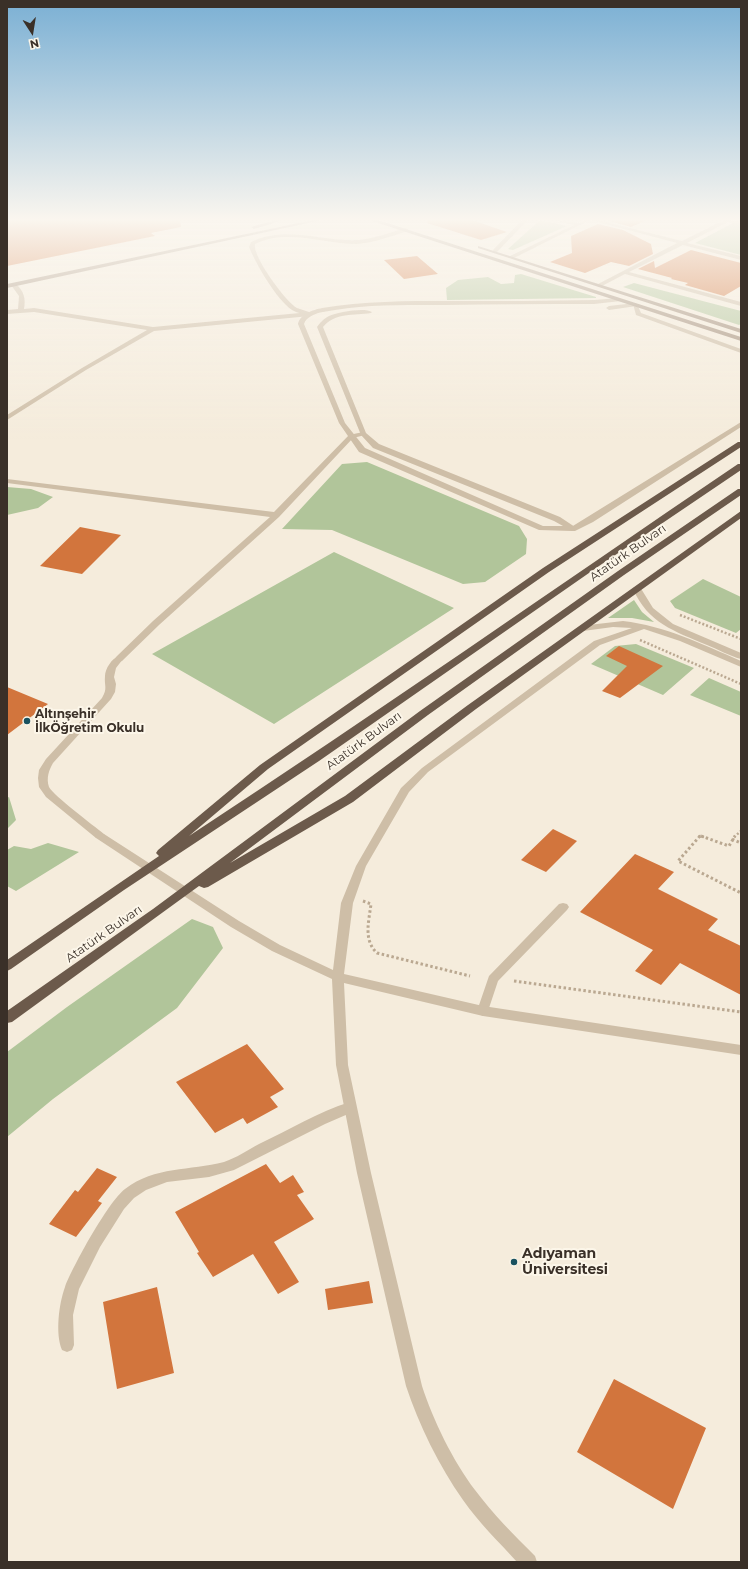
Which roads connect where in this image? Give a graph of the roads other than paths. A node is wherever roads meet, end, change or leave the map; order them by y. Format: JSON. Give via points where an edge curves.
{"nodes":[{"id":1,"x":21,"y":293,"type":"edge"},
{"id":2,"x":279,"y":293,"type":"edge"},
{"id":3,"x":598,"y":293,"type":"edge"},
{"id":4,"x":625,"y":293,"type":"edge"},
{"id":5,"x":701,"y":293,"type":"edge"},
{"id":6,"x":619,"y":300,"type":"junction"},
{"id":7,"x":741,"y":304,"type":"edge"},
{"id":8,"x":635,"y":305,"type":"junction"},
{"id":9,"x":21,"y":310,"type":"junction"},
{"id":10,"x":7,"y":312,"type":"edge"},
{"id":11,"x":310,"y":314,"type":"junction"},
{"id":12,"x":153,"y":329,"type":"junction"},
{"id":13,"x":741,"y":331,"type":"edge"},
{"id":14,"x":741,"y":339,"type":"edge"},
{"id":15,"x":741,"y":350,"type":"edge"},
{"id":16,"x":7,"y":418,"type":"edge"},
{"id":17,"x":741,"y":424,"type":"edge"},
{"id":18,"x":363,"y":434,"type":"junction"},
{"id":19,"x":351,"y":436,"type":"junction"},
{"id":20,"x":741,"y":444,"type":"edge"},
{"id":21,"x":741,"y":466,"type":"edge"},
{"id":22,"x":7,"y":481,"type":"edge"},
{"id":23,"x":741,"y":491,"type":"edge"},
{"id":24,"x":741,"y":514,"type":"edge"},
{"id":25,"x":276,"y":515,"type":"junction"},
{"id":26,"x":572,"y":529,"type":"junction"},
{"id":27,"x":637,"y":589,"type":"junction"},
{"id":28,"x":642,"y":627,"type":"junction"},
{"id":29,"x":583,"y":628,"type":"junction"},
{"id":30,"x":741,"y":656,"type":"edge"},
{"id":31,"x":741,"y":664,"type":"edge"},
{"id":32,"x":120,"y":887,"type":"junction"},
{"id":33,"x":563,"y":907,"type":"dead end"},
{"id":34,"x":157,"y":912,"type":"junction"},
{"id":35,"x":7,"y":966,"type":"edge"},
{"id":36,"x":338,"y":977,"type":"junction"},
{"id":37,"x":483,"y":1011,"type":"junction"},
{"id":38,"x":7,"y":1018,"type":"edge"},
{"id":39,"x":741,"y":1050,"type":"edge"},
{"id":40,"x":350,"y":1106,"type":"junction"},
{"id":41,"x":67,"y":1345,"type":"dead end"},
{"id":42,"x":529,"y":1562,"type":"edge"}],
"edges":[{"from":1,"to":9,"type":"street","via":[[23,302]]},
{"from":2,"to":11,"type":"street","via":[[295,309]]},
{"from":3,"to":6,"type":"main road"},
{"from":4,"to":13,"type":"main road"},
{"from":5,"to":7,"type":"street"},
{"from":6,"to":8,"type":"main road"},
{"from":6,"to":11,"type":"street","via":[[375,305],[340,307]]},
{"from":8,"to":14,"type":"main road"},
{"from":8,"to":15,"type":"street","via":[[638,314]]},
{"from":8,"to":18,"type":"street","via":[[594,309],[424,309],[332,316],[320,327]]},
{"from":9,"to":10,"type":"street"},
{"from":9,"to":12,"type":"street"},
{"from":11,"to":12,"type":"street"},
{"from":11,"to":19,"type":"street","via":[[302,320],[303,328],[342,422]]},
{"from":12,"to":16,"type":"street"},
{"from":17,"to":26,"type":"street"},
{"from":18,"to":19,"type":"street"},
{"from":18,"to":26,"type":"street","via":[[376,446],[557,519]]},
{"from":19,"to":25,"type":"street"},
{"from":19,"to":26,"type":"street","via":[[362,450],[542,528]]},
{"from":20,"to":32,"type":"highway","via":[[546,570],[264,767]]},
{"from":21,"to":32,"type":"highway","name":"Atatürk Bulvarı","via":[[315,759]]},
{"from":22,"to":25,"type":"street"},
{"from":23,"to":34,"type":"highway","name":"Atatürk Bulvarı","via":[[424,713]]},
{"from":24,"to":27,"type":"highway"},
{"from":25,"to":36,"type":"street","via":[[119,659],[109,677],[110,692],[106,699],[49,760],[42,779],[50,795],[100,836],[235,924],[276,948]]},
{"from":27,"to":29,"type":"highway"},
{"from":27,"to":30,"type":"street","via":[[651,613],[660,620]]},
{"from":28,"to":29,"type":"street","via":[[623,624]]},
{"from":28,"to":31,"type":"street","via":[[672,634]]},
{"from":28,"to":36,"type":"street","via":[[597,643],[425,770],[405,790],[361,866],[350,894]]},
{"from":29,"to":34,"type":"highway","via":[[349,799]]},
{"from":32,"to":35,"type":"highway","name":"Atatürk Bulvarı"},
{"from":33,"to":37,"type":"street","via":[[493,979]]},
{"from":34,"to":38,"type":"highway","name":"Atatürk Bulvarı"},
{"from":36,"to":37,"type":"street"},
{"from":36,"to":40,"type":"street","via":[[342,1065]]},
{"from":37,"to":39,"type":"street"},
{"from":40,"to":41,"type":"street","via":[[229,1166],[166,1176],[129,1194],[119,1204],[95,1243],[72,1288],[66,1316]]},
{"from":40,"to":42,"type":"street","via":[[420,1404],[443,1453],[469,1495]]}]}
